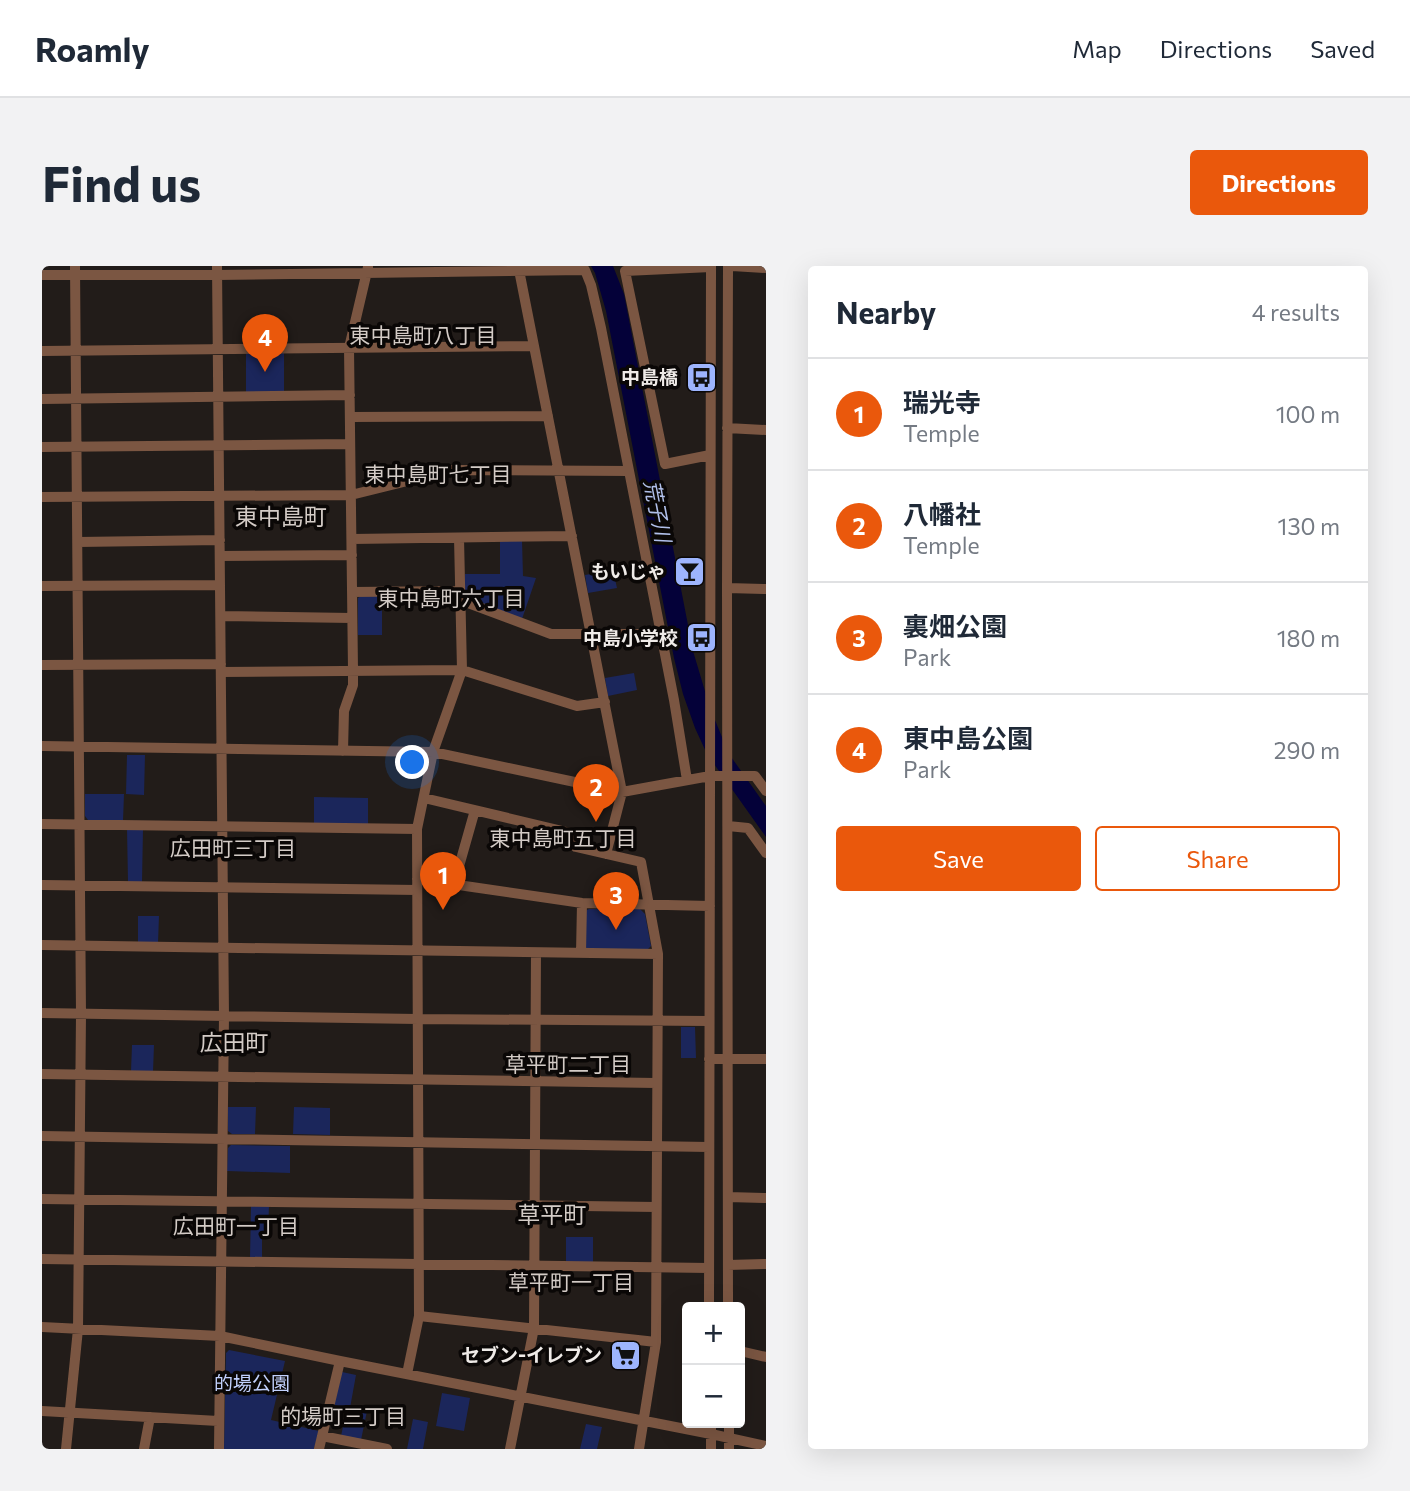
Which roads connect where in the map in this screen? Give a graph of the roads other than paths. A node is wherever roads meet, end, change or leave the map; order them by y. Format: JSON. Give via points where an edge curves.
{"nodes":[{"id":1,"x":730,"y":266,"type":"edge"},
{"id":2,"x":711,"y":267,"type":"edge"},
{"id":3,"x":506,"y":268,"type":"edge"},
{"id":4,"x":766,"y":268,"type":"edge"},
{"id":5,"x":368,"y":269,"type":"edge"},
{"id":6,"x":217,"y":270,"type":"edge"},
{"id":7,"x":75,"y":271,"type":"edge"},
{"id":8,"x":519,"y":271,"type":"junction"},
{"id":9,"x":42,"y":275,"type":"edge"},
{"id":10,"x":534,"y":346,"type":"junction"},
{"id":11,"x":349,"y":348,"type":"junction"},
{"id":12,"x":218,"y":349,"type":"junction"},
{"id":13,"x":76,"y":350,"type":"junction"},
{"id":14,"x":42,"y":351,"type":"edge"},
{"id":15,"x":350,"y":395,"type":"junction"},
{"id":16,"x":218,"y":397,"type":"junction"},
{"id":17,"x":76,"y":398,"type":"junction"},
{"id":18,"x":42,"y":399,"type":"edge"},
{"id":19,"x":548,"y":416,"type":"junction"},
{"id":20,"x":350,"y":417,"type":"junction"},
{"id":21,"x":727,"y":428,"type":"junction"},
{"id":22,"x":766,"y":430,"type":"edge"},
{"id":23,"x":350,"y":444,"type":"junction"},
{"id":24,"x":219,"y":445,"type":"junction"},
{"id":25,"x":42,"y":447,"type":"edge"},
{"id":26,"x":77,"y":447,"type":"junction"},
{"id":27,"x":710,"y":455,"type":"junction"},
{"id":28,"x":629,"y":471,"type":"junction"},
{"id":29,"x":559,"y":472,"type":"junction"},
{"id":30,"x":351,"y":495,"type":"junction"},
{"id":31,"x":219,"y":496,"type":"junction"},
{"id":32,"x":42,"y":497,"type":"edge"},
{"id":33,"x":77,"y":497,"type":"junction"},
{"id":34,"x":572,"y":536,"type":"junction"},
{"id":35,"x":459,"y":538,"type":"junction"},
{"id":36,"x":352,"y":539,"type":"junction"},
{"id":37,"x":220,"y":540,"type":"junction"},
{"id":38,"x":78,"y":542,"type":"junction"},
{"id":39,"x":352,"y":555,"type":"junction"},
{"id":40,"x":220,"y":556,"type":"junction"},
{"id":41,"x":78,"y":585,"type":"junction"},
{"id":42,"x":220,"y":585,"type":"junction"},
{"id":43,"x":42,"y":586,"type":"edge"},
{"id":44,"x":727,"y":588,"type":"junction"},
{"id":45,"x":766,"y":589,"type":"edge"},
{"id":46,"x":352,"y":592,"type":"junction"},
{"id":47,"x":460,"y":596,"type":"junction"},
{"id":48,"x":221,"y":616,"type":"junction"},
{"id":49,"x":352,"y":618,"type":"junction"},
{"id":50,"x":591,"y":634,"type":"junction"},
{"id":51,"x":661,"y":634,"type":"junction"},
{"id":52,"x":42,"y":665,"type":"edge"},
{"id":53,"x":79,"y":665,"type":"junction"},
{"id":54,"x":221,"y":668,"type":"junction"},
{"id":55,"x":353,"y":670,"type":"junction"},
{"id":56,"x":462,"y":670,"type":"junction"},
{"id":57,"x":605,"y":702,"type":"junction"},
{"id":58,"x":42,"y":746,"type":"edge"},
{"id":59,"x":80,"y":747,"type":"junction"},
{"id":60,"x":222,"y":749,"type":"junction"},
{"id":61,"x":343,"y":751,"type":"junction"},
{"id":62,"x":433,"y":752,"type":"junction"},
{"id":63,"x":718,"y":775,"type":"junction"},
{"id":64,"x":687,"y":780,"type":"junction"},
{"id":65,"x":766,"y":791,"type":"edge"},
{"id":66,"x":622,"y":792,"type":"junction"},
{"id":67,"x":424,"y":797,"type":"junction"},
{"id":68,"x":475,"y":810,"type":"junction"},
{"id":69,"x":42,"y":824,"type":"edge"},
{"id":70,"x":80,"y":824,"type":"junction"},
{"id":71,"x":223,"y":826,"type":"junction"},
{"id":72,"x":728,"y":826,"type":"junction"},
{"id":73,"x":417,"y":829,"type":"junction"},
{"id":74,"x":766,"y":853,"type":"edge"},
{"id":75,"x":606,"y":854,"type":"junction"},
{"id":76,"x":417,"y":884,"type":"junction"},
{"id":77,"x":454,"y":884,"type":"junction"},
{"id":78,"x":42,"y":885,"type":"edge"},
{"id":79,"x":80,"y":885,"type":"junction"},
{"id":80,"x":223,"y":887,"type":"junction"},
{"id":81,"x":582,"y":903,"type":"junction"},
{"id":82,"x":649,"y":905,"type":"junction"},
{"id":83,"x":709,"y":906,"type":"junction"},
{"id":84,"x":42,"y":946,"type":"edge"},
{"id":85,"x":81,"y":946,"type":"junction"},
{"id":86,"x":223,"y":948,"type":"junction"},
{"id":87,"x":417,"y":951,"type":"junction"},
{"id":88,"x":536,"y":953,"type":"junction"},
{"id":89,"x":580,"y":953,"type":"junction"},
{"id":90,"x":658,"y":954,"type":"junction"},
{"id":91,"x":42,"y":1013,"type":"edge"},
{"id":92,"x":81,"y":1014,"type":"junction"},
{"id":93,"x":224,"y":1016,"type":"junction"},
{"id":94,"x":417,"y":1019,"type":"junction"},
{"id":95,"x":536,"y":1020,"type":"junction"},
{"id":96,"x":657,"y":1020,"type":"junction"},
{"id":97,"x":709,"y":1021,"type":"junction"},
{"id":98,"x":709,"y":1059,"type":"junction"},
{"id":99,"x":728,"y":1059,"type":"junction"},
{"id":100,"x":766,"y":1059,"type":"edge"},
{"id":101,"x":42,"y":1074,"type":"edge"},
{"id":102,"x":80,"y":1075,"type":"junction"},
{"id":103,"x":223,"y":1077,"type":"junction"},
{"id":104,"x":417,"y":1080,"type":"junction"},
{"id":105,"x":536,"y":1081,"type":"junction"},
{"id":106,"x":656,"y":1083,"type":"junction"},
{"id":107,"x":42,"y":1136,"type":"edge"},
{"id":108,"x":80,"y":1137,"type":"junction"},
{"id":109,"x":223,"y":1139,"type":"junction"},
{"id":110,"x":418,"y":1142,"type":"junction"},
{"id":111,"x":535,"y":1144,"type":"junction"},
{"id":112,"x":656,"y":1147,"type":"junction"},
{"id":113,"x":709,"y":1147,"type":"junction"},
{"id":114,"x":728,"y":1197,"type":"junction"},
{"id":115,"x":766,"y":1198,"type":"edge"},
{"id":116,"x":42,"y":1199,"type":"edge"},
{"id":117,"x":79,"y":1199,"type":"junction"},
{"id":118,"x":222,"y":1202,"type":"junction"},
{"id":119,"x":418,"y":1205,"type":"junction"},
{"id":120,"x":534,"y":1206,"type":"junction"},
{"id":121,"x":656,"y":1207,"type":"junction"},
{"id":122,"x":42,"y":1259,"type":"edge"},
{"id":123,"x":79,"y":1259,"type":"junction"},
{"id":124,"x":221,"y":1262,"type":"junction"},
{"id":125,"x":766,"y":1264,"type":"edge"},
{"id":126,"x":419,"y":1265,"type":"junction"},
{"id":127,"x":728,"y":1265,"type":"junction"},
{"id":128,"x":534,"y":1266,"type":"junction"},
{"id":129,"x":656,"y":1268,"type":"junction"},
{"id":130,"x":709,"y":1268,"type":"junction"},
{"id":131,"x":709,"y":1302,"type":"edge"},
{"id":132,"x":728,"y":1302,"type":"edge"},
{"id":133,"x":419,"y":1316,"type":"junction"},
{"id":134,"x":42,"y":1327,"type":"edge"},
{"id":135,"x":534,"y":1328,"type":"junction"},
{"id":136,"x":78,"y":1329,"type":"junction"},
{"id":137,"x":220,"y":1336,"type":"junction"},
{"id":138,"x":656,"y":1342,"type":"junction"},
{"id":139,"x":745,"y":1352,"type":"edge"},
{"id":140,"x":766,"y":1357,"type":"edge"},
{"id":141,"x":340,"y":1361,"type":"junction"},
{"id":142,"x":407,"y":1374,"type":"junction"},
{"id":143,"x":520,"y":1396,"type":"junction"},
{"id":144,"x":42,"y":1411,"type":"edge"},
{"id":145,"x":69,"y":1413,"type":"junction"},
{"id":146,"x":150,"y":1417,"type":"junction"},
{"id":147,"x":643,"y":1420,"type":"junction"},
{"id":148,"x":218,"y":1421,"type":"junction"},
{"id":149,"x":682,"y":1425,"type":"edge"},
{"id":150,"x":711,"y":1428,"type":"edge"},
{"id":151,"x":322,"y":1436,"type":"junction"},
{"id":152,"x":729,"y":1443,"type":"edge"},
{"id":153,"x":766,"y":1446,"type":"edge"},
{"id":154,"x":65,"y":1449,"type":"edge"},
{"id":155,"x":145,"y":1449,"type":"edge"},
{"id":156,"x":219,"y":1449,"type":"edge"},
{"id":157,"x":319,"y":1449,"type":"edge"},
{"id":158,"x":387,"y":1449,"type":"edge"},
{"id":159,"x":509,"y":1449,"type":"edge"},
{"id":160,"x":639,"y":1449,"type":"edge"},
{"id":161,"x":711,"y":1449,"type":"edge"}],
"edges":[{"from":1,"to":4,"type":"street"},
{"from":1,"to":21,"type":"street"},
{"from":2,"to":27,"type":"street"},
{"from":2,"to":27,"type":"street","via":[[625,271],[665,464]]},
{"from":3,"to":5,"type":"street"},
{"from":3,"to":8,"type":"street"},
{"from":5,"to":6,"type":"street"},
{"from":5,"to":11,"type":"street"},
{"from":6,"to":7,"type":"street"},
{"from":6,"to":12,"type":"street"},
{"from":7,"to":9,"type":"street"},
{"from":7,"to":13,"type":"street"},
{"from":8,"to":10,"type":"street"},
{"from":8,"to":28,"type":"street","via":[[585,270]]},
{"from":10,"to":11,"type":"street"},
{"from":10,"to":19,"type":"street"},
{"from":11,"to":12,"type":"street"},
{"from":11,"to":15,"type":"street"},
{"from":12,"to":13,"type":"street"},
{"from":12,"to":16,"type":"street"},
{"from":13,"to":14,"type":"street"},
{"from":13,"to":17,"type":"street"},
{"from":15,"to":16,"type":"street"},
{"from":15,"to":20,"type":"street"},
{"from":16,"to":17,"type":"street"},
{"from":16,"to":24,"type":"street"},
{"from":17,"to":18,"type":"street"},
{"from":17,"to":26,"type":"street"},
{"from":19,"to":20,"type":"street"},
{"from":19,"to":29,"type":"street"},
{"from":20,"to":23,"type":"street"},
{"from":21,"to":22,"type":"street"},
{"from":21,"to":44,"type":"street"},
{"from":23,"to":24,"type":"street"},
{"from":23,"to":30,"type":"street"},
{"from":24,"to":26,"type":"street"},
{"from":24,"to":31,"type":"street"},
{"from":25,"to":26,"type":"street"},
{"from":26,"to":33,"type":"street"},
{"from":27,"to":63,"type":"street","via":[[710,762]]},
{"from":28,"to":29,"type":"street"},
{"from":28,"to":51,"type":"street"},
{"from":29,"to":30,"type":"street","via":[[452,470]]},
{"from":29,"to":34,"type":"street"},
{"from":30,"to":31,"type":"street"},
{"from":30,"to":36,"type":"street"},
{"from":31,"to":33,"type":"street"},
{"from":31,"to":37,"type":"street"},
{"from":32,"to":33,"type":"street"},
{"from":33,"to":38,"type":"street"},
{"from":34,"to":35,"type":"street"},
{"from":34,"to":50,"type":"street"},
{"from":35,"to":36,"type":"street"},
{"from":35,"to":47,"type":"street"},
{"from":36,"to":39,"type":"street"},
{"from":37,"to":38,"type":"street"},
{"from":37,"to":40,"type":"street"},
{"from":38,"to":41,"type":"street"},
{"from":39,"to":40,"type":"street"},
{"from":39,"to":46,"type":"street"},
{"from":40,"to":42,"type":"street"},
{"from":41,"to":42,"type":"street"},
{"from":41,"to":43,"type":"street"},
{"from":41,"to":53,"type":"street"},
{"from":42,"to":48,"type":"street"},
{"from":44,"to":45,"type":"street"},
{"from":44,"to":63,"type":"street","via":[[728,740]]},
{"from":46,"to":47,"type":"street"},
{"from":46,"to":49,"type":"street"},
{"from":47,"to":50,"type":"street","via":[[551,634]]},
{"from":47,"to":56,"type":"street"},
{"from":48,"to":49,"type":"street"},
{"from":48,"to":54,"type":"street"},
{"from":49,"to":55,"type":"street"},
{"from":50,"to":51,"type":"street"},
{"from":50,"to":57,"type":"street"},
{"from":51,"to":64,"type":"street"},
{"from":52,"to":53,"type":"street"},
{"from":53,"to":54,"type":"street"},
{"from":53,"to":59,"type":"street"},
{"from":54,"to":55,"type":"street"},
{"from":54,"to":60,"type":"street"},
{"from":55,"to":56,"type":"street"},
{"from":55,"to":61,"type":"street","via":[[344,711]]},
{"from":56,"to":57,"type":"street","via":[[577,706]]},
{"from":56,"to":62,"type":"street"},
{"from":57,"to":66,"type":"street"},
{"from":58,"to":59,"type":"street"},
{"from":59,"to":60,"type":"street"},
{"from":59,"to":70,"type":"street"},
{"from":60,"to":61,"type":"street"},
{"from":60,"to":71,"type":"street"},
{"from":61,"to":62,"type":"street"},
{"from":62,"to":66,"type":"street"},
{"from":62,"to":67,"type":"street"},
{"from":63,"to":64,"type":"street"},
{"from":63,"to":65,"type":"street","via":[[752,776]]},
{"from":63,"to":72,"type":"street","via":[[728,788]]},
{"from":63,"to":83,"type":"street"},
{"from":64,"to":66,"type":"street"},
{"from":66,"to":75,"type":"street"},
{"from":67,"to":68,"type":"street"},
{"from":67,"to":73,"type":"street"},
{"from":68,"to":75,"type":"street","via":[[575,834],[576,848]]},
{"from":68,"to":77,"type":"street"},
{"from":69,"to":70,"type":"street"},
{"from":70,"to":71,"type":"street"},
{"from":70,"to":79,"type":"street"},
{"from":71,"to":73,"type":"street"},
{"from":71,"to":80,"type":"street"},
{"from":72,"to":74,"type":"street","via":[[748,828]]},
{"from":72,"to":99,"type":"street"},
{"from":73,"to":76,"type":"street"},
{"from":75,"to":82,"type":"street","via":[[641,862]]},
{"from":76,"to":77,"type":"street"},
{"from":76,"to":80,"type":"street"},
{"from":76,"to":87,"type":"street"},
{"from":77,"to":81,"type":"street"},
{"from":78,"to":79,"type":"street"},
{"from":79,"to":80,"type":"street"},
{"from":79,"to":85,"type":"street"},
{"from":80,"to":86,"type":"street"},
{"from":81,"to":82,"type":"street"},
{"from":81,"to":89,"type":"street"},
{"from":82,"to":83,"type":"street"},
{"from":82,"to":90,"type":"street"},
{"from":83,"to":97,"type":"street"},
{"from":84,"to":85,"type":"street"},
{"from":85,"to":86,"type":"street"},
{"from":85,"to":92,"type":"street"},
{"from":86,"to":87,"type":"street"},
{"from":86,"to":93,"type":"street"},
{"from":87,"to":88,"type":"street"},
{"from":87,"to":94,"type":"street"},
{"from":88,"to":89,"type":"street"},
{"from":88,"to":95,"type":"street"},
{"from":89,"to":90,"type":"street"},
{"from":90,"to":96,"type":"street"},
{"from":91,"to":92,"type":"street"},
{"from":92,"to":93,"type":"street"},
{"from":92,"to":102,"type":"street"},
{"from":93,"to":94,"type":"street"},
{"from":93,"to":103,"type":"street"},
{"from":94,"to":95,"type":"street"},
{"from":94,"to":104,"type":"street"},
{"from":95,"to":96,"type":"street"},
{"from":95,"to":105,"type":"street"},
{"from":96,"to":97,"type":"street"},
{"from":96,"to":106,"type":"street"},
{"from":97,"to":98,"type":"street"},
{"from":98,"to":99,"type":"street"},
{"from":98,"to":113,"type":"street"},
{"from":99,"to":100,"type":"street"},
{"from":99,"to":114,"type":"street"},
{"from":101,"to":102,"type":"street"},
{"from":102,"to":103,"type":"street"},
{"from":102,"to":108,"type":"street"},
{"from":103,"to":104,"type":"street"},
{"from":103,"to":109,"type":"street"},
{"from":104,"to":105,"type":"street"},
{"from":104,"to":110,"type":"street"},
{"from":105,"to":106,"type":"street"},
{"from":105,"to":111,"type":"street"},
{"from":106,"to":112,"type":"street"},
{"from":107,"to":108,"type":"street"},
{"from":108,"to":109,"type":"street"},
{"from":108,"to":117,"type":"street"},
{"from":109,"to":110,"type":"street"},
{"from":109,"to":118,"type":"street"},
{"from":110,"to":111,"type":"street"},
{"from":110,"to":119,"type":"street"},
{"from":111,"to":112,"type":"street"},
{"from":111,"to":120,"type":"street"},
{"from":112,"to":113,"type":"street"},
{"from":112,"to":121,"type":"street"},
{"from":113,"to":130,"type":"street"},
{"from":114,"to":115,"type":"street"},
{"from":114,"to":127,"type":"street"},
{"from":116,"to":117,"type":"street"},
{"from":117,"to":118,"type":"street"},
{"from":117,"to":123,"type":"street"},
{"from":118,"to":119,"type":"street"},
{"from":118,"to":124,"type":"street"},
{"from":119,"to":120,"type":"street"},
{"from":119,"to":126,"type":"street"},
{"from":120,"to":121,"type":"street"},
{"from":120,"to":128,"type":"street"},
{"from":121,"to":129,"type":"street"},
{"from":122,"to":123,"type":"street"},
{"from":123,"to":124,"type":"street"},
{"from":123,"to":136,"type":"street"},
{"from":124,"to":126,"type":"street"},
{"from":124,"to":137,"type":"street"},
{"from":125,"to":127,"type":"street"},
{"from":126,"to":128,"type":"street"},
{"from":126,"to":133,"type":"street"},
{"from":127,"to":132,"type":"street"},
{"from":128,"to":129,"type":"street"},
{"from":128,"to":135,"type":"street"},
{"from":129,"to":130,"type":"street"},
{"from":129,"to":138,"type":"street"},
{"from":130,"to":131,"type":"street"},
{"from":133,"to":135,"type":"street"},
{"from":133,"to":142,"type":"street"},
{"from":134,"to":136,"type":"street"},
{"from":135,"to":138,"type":"street"},
{"from":135,"to":143,"type":"street"},
{"from":136,"to":137,"type":"street"},
{"from":136,"to":145,"type":"street"},
{"from":137,"to":141,"type":"street"},
{"from":137,"to":148,"type":"street"},
{"from":138,"to":147,"type":"street"},
{"from":139,"to":140,"type":"street"},
{"from":141,"to":142,"type":"street"},
{"from":141,"to":151,"type":"street"},
{"from":142,"to":143,"type":"street"},
{"from":143,"to":147,"type":"street"},
{"from":143,"to":159,"type":"street"},
{"from":144,"to":145,"type":"street"},
{"from":145,"to":146,"type":"street"},
{"from":145,"to":154,"type":"street"},
{"from":146,"to":148,"type":"street"},
{"from":146,"to":155,"type":"street"},
{"from":147,"to":149,"type":"street"},
{"from":147,"to":160,"type":"street"},
{"from":148,"to":156,"type":"street"},
{"from":150,"to":152,"type":"street"},
{"from":150,"to":161,"type":"street"},
{"from":151,"to":157,"type":"street"},
{"from":151,"to":158,"type":"street"},
{"from":152,"to":153,"type":"street"}]}
